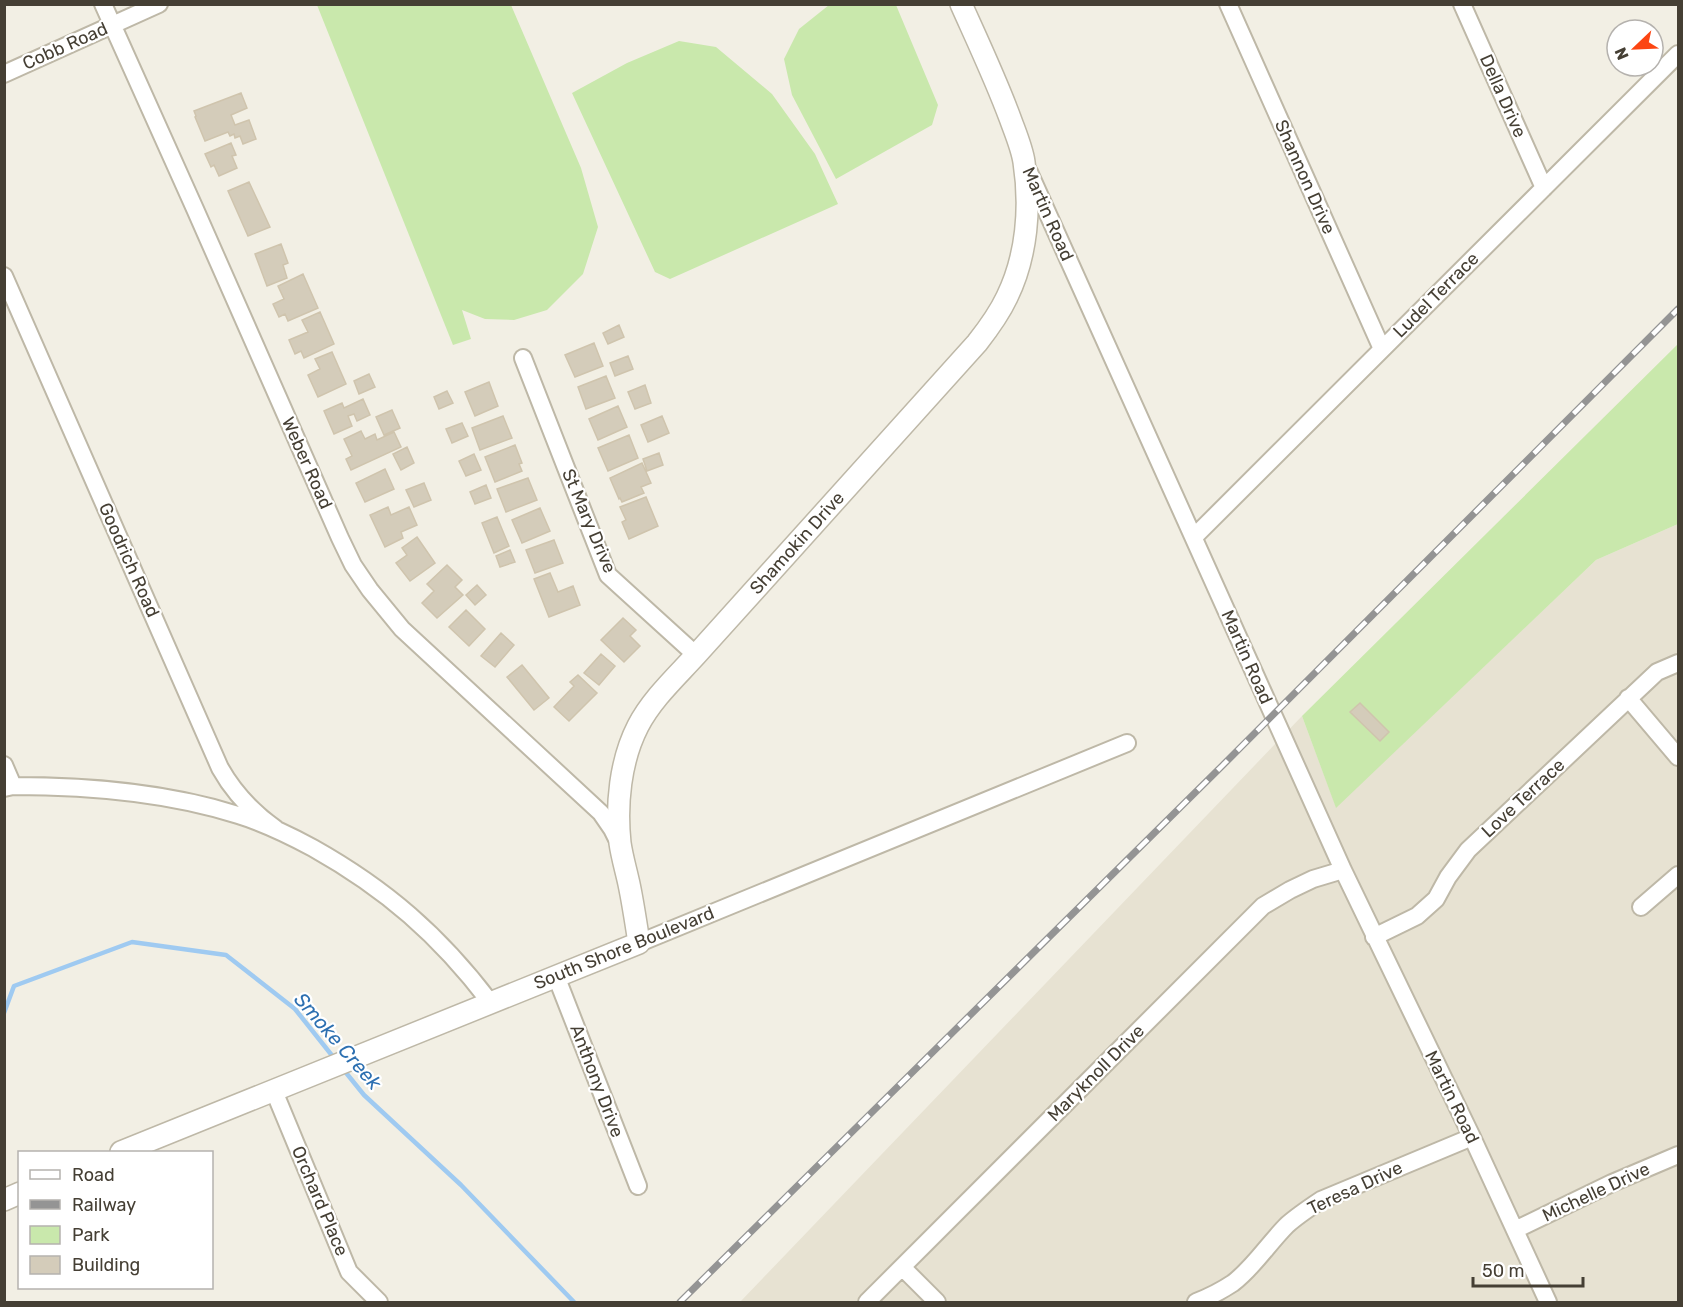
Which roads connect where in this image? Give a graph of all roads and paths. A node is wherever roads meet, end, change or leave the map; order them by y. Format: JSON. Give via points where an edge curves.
{"nodes":[{"id":1,"x":103,"y":4,"type":"edge"},
{"id":2,"x":159,"y":4,"type":"edge"},
{"id":3,"x":961,"y":4,"type":"edge"},
{"id":4,"x":1228,"y":4,"type":"edge"},
{"id":5,"x":1462,"y":4,"type":"edge"},
{"id":6,"x":112,"y":26,"type":"junction"},
{"id":7,"x":1678,"y":54,"type":"edge"},
{"id":8,"x":4,"y":74,"type":"edge"},
{"id":9,"x":1024,"y":160,"type":"junction"},
{"id":10,"x":1544,"y":188,"type":"junction"},
{"id":11,"x":4,"y":276,"type":"edge"},
{"id":12,"x":1382,"y":349,"type":"junction"},
{"id":13,"x":523,"y":358,"type":"dead end"},
{"id":14,"x":1194,"y":537,"type":"junction"},
{"id":15,"x":696,"y":655,"type":"junction"},
{"id":16,"x":1678,"y":663,"type":"edge"},
{"id":17,"x":1628,"y":698,"type":"junction"},
{"id":18,"x":1127,"y":743,"type":"dead end"},
{"id":19,"x":1678,"y":757,"type":"edge"},
{"id":20,"x":4,"y":765,"type":"edge"},
{"id":21,"x":9,"y":787,"type":"edge"},
{"id":22,"x":276,"y":829,"type":"junction"},
{"id":23,"x":621,"y":846,"type":"junction"},
{"id":24,"x":1343,"y":870,"type":"junction"},
{"id":25,"x":1678,"y":875,"type":"edge"},
{"id":26,"x":1641,"y":907,"type":"dead end"},
{"id":27,"x":1374,"y":937,"type":"junction"},
{"id":28,"x":639,"y":943,"type":"junction"},
{"id":29,"x":556,"y":976,"type":"junction"},
{"id":30,"x":490,"y":1002,"type":"junction"},
{"id":31,"x":274,"y":1091,"type":"junction"},
{"id":32,"x":1472,"y":1137,"type":"junction"},
{"id":33,"x":124,"y":1151,"type":"edge"},
{"id":34,"x":1678,"y":1155,"type":"edge"},
{"id":35,"x":638,"y":1186,"type":"dead end"},
{"id":36,"x":1515,"y":1230,"type":"junction"},
{"id":37,"x":902,"y":1267,"type":"junction"},
{"id":38,"x":377,"y":1302,"type":"edge"},
{"id":39,"x":867,"y":1302,"type":"edge"},
{"id":40,"x":937,"y":1302,"type":"edge"},
{"id":41,"x":1196,"y":1302,"type":"edge"},
{"id":42,"x":1548,"y":1302,"type":"edge"}],
"edges":[{"from":1,"to":6,"type":"street","name":"Weber Road"},
{"from":2,"to":6,"type":"street","name":"Cobb Road"},
{"from":3,"to":9,"type":"street","name":"Martin Road","via":[[1002,96]]},
{"from":4,"to":12,"type":"street","name":"Shannon Drive"},
{"from":5,"to":10,"type":"street","name":"Della Drive"},
{"from":6,"to":8,"type":"street","name":"Cobb Road"},
{"from":6,"to":23,"type":"street","name":"Weber Road","via":[[353,565],[402,629],[601,813]]},
{"from":7,"to":10,"type":"street","name":"Ludel Terrace"},
{"from":9,"to":14,"type":"street","name":"Martin Road"},
{"from":9,"to":15,"type":"street","name":"Shamokin Drive","via":[[1027,218],[1023,251],[1007,298],[993,322]]},
{"from":10,"to":12,"type":"street","name":"Ludel Terrace"},
{"from":11,"to":22,"type":"street","name":"Goodrich Road","via":[[220,768],[240,798]]},
{"from":12,"to":14,"type":"street","name":"Ludel Terrace"},
{"from":13,"to":15,"type":"street","name":"St Mary Drive","via":[[608,575]]},
{"from":14,"to":24,"type":"street","name":"Martin Road"},
{"from":15,"to":23,"type":"street","name":"Shamokin Drive","via":[[651,705],[628,750],[619,805]]},
{"from":16,"to":17,"type":"street","name":"Love Terrace","via":[[1657,672]]},
{"from":17,"to":19,"type":"street"},
{"from":17,"to":27,"type":"street","name":"Love Terrace","via":[[1468,850],[1436,899],[1417,916]]},
{"from":18,"to":28,"type":"street","name":"South Shore Boulevard"},
{"from":20,"to":21,"type":"street"},
{"from":21,"to":22,"type":"street","via":[[162,796],[240,815]]},
{"from":22,"to":30,"type":"street","via":[[334,860],[406,911],[444,947]]},
{"from":23,"to":28,"type":"street","name":"Shamokin Drive"},
{"from":24,"to":27,"type":"street","name":"Martin Road"},
{"from":24,"to":37,"type":"street","name":"Maryknoll Drive","via":[[1312,879],[1263,906]]},
{"from":25,"to":26,"type":"street"},
{"from":27,"to":32,"type":"street","name":"Martin Road"},
{"from":28,"to":29,"type":"street","name":"South Shore Boulevard"},
{"from":29,"to":30,"type":"street","name":"South Shore Boulevard"},
{"from":29,"to":35,"type":"street","name":"Anthony Drive"},
{"from":30,"to":31,"type":"street","name":"South Shore Boulevard"},
{"from":31,"to":33,"type":"street","name":"South Shore Boulevard"},
{"from":31,"to":38,"type":"street","name":"Orchard Place","via":[[349,1272]]},
{"from":32,"to":36,"type":"street","name":"Martin Road"},
{"from":32,"to":41,"type":"street","name":"Teresa Drive","via":[[1321,1200],[1286,1226],[1233,1283]]},
{"from":34,"to":36,"type":"street","name":"Michelle Drive"},
{"from":36,"to":42,"type":"street","name":"Martin Road"},
{"from":37,"to":39,"type":"street","name":"Maryknoll Drive"},
{"from":37,"to":40,"type":"street"}]}
